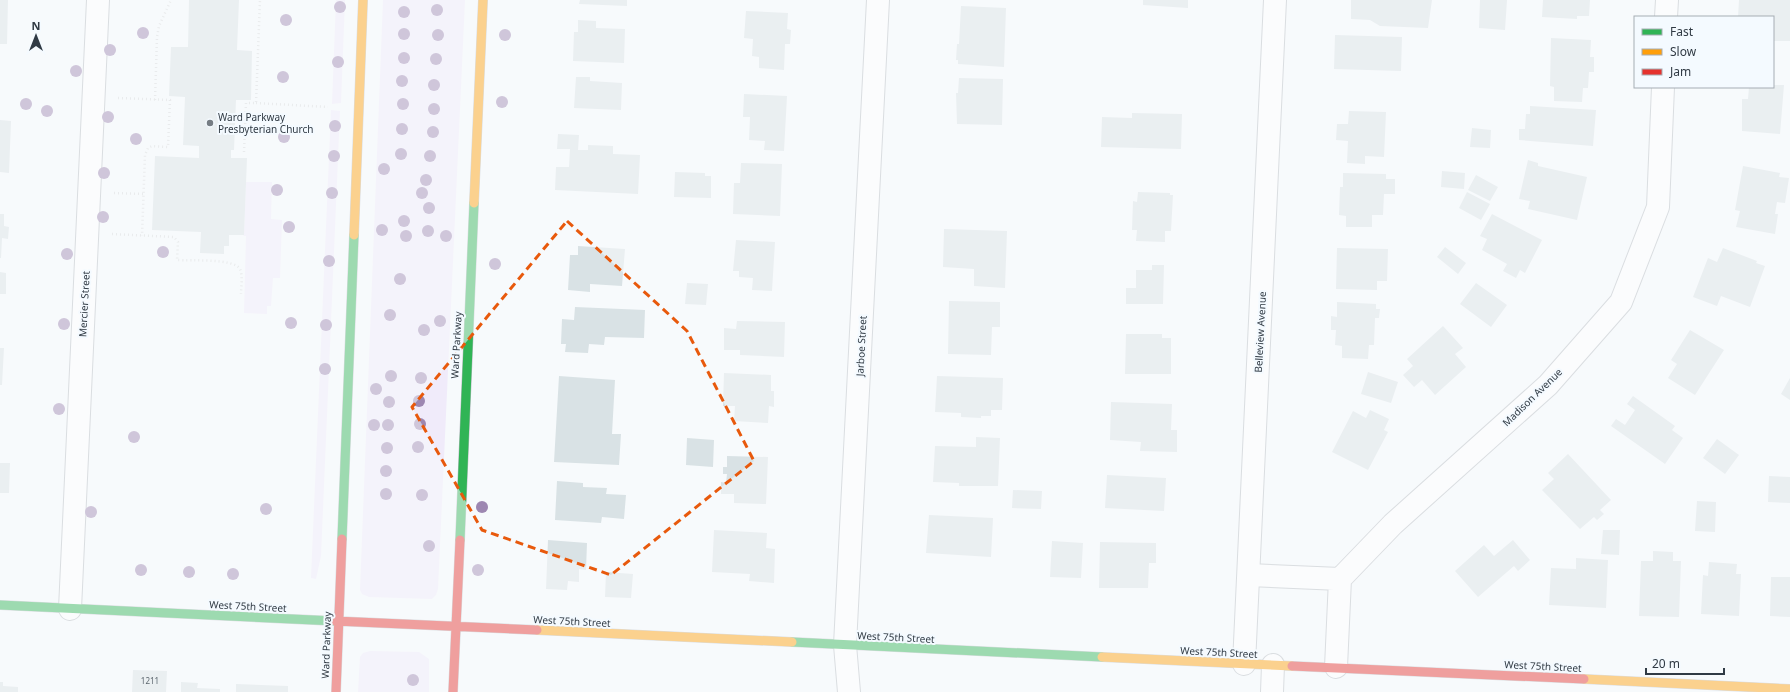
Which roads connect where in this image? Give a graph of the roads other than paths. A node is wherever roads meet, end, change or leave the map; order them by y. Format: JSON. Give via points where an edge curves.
{"nodes":[{"id":1,"x":98,"y":0,"type":"edge"},
{"id":2,"x":364,"y":0,"type":"edge"},
{"id":3,"x":483,"y":0,"type":"edge"},
{"id":4,"x":878,"y":0,"type":"edge"},
{"id":5,"x":1275,"y":0,"type":"edge"},
{"id":6,"x":1667,"y":0,"type":"edge"},
{"id":7,"x":1666,"y":16,"type":"edge"},
{"id":8,"x":1663,"y":88,"type":"edge"},
{"id":9,"x":1249,"y":575,"type":"junction"},
{"id":10,"x":1340,"y":579,"type":"junction"},
{"id":11,"x":0,"y":605,"type":"edge"},
{"id":12,"x":70,"y":609,"type":"junction"},
{"id":13,"x":338,"y":621,"type":"junction"},
{"id":14,"x":455,"y":627,"type":"junction"},
{"id":15,"x":845,"y":645,"type":"junction"},
{"id":16,"x":1244,"y":664,"type":"junction"},
{"id":17,"x":1273,"y":665,"type":"junction"},
{"id":18,"x":1336,"y":668,"type":"junction"},
{"id":19,"x":1636,"y":687,"type":"edge"},
{"id":20,"x":1790,"y":690,"type":"edge"},
{"id":21,"x":336,"y":692,"type":"edge"},
{"id":22,"x":453,"y":692,"type":"edge"},
{"id":23,"x":849,"y":692,"type":"edge"},
{"id":24,"x":1272,"y":692,"type":"edge"}],
"edges":[{"from":1,"to":12,"type":"street","name":"Mercier Street"},
{"from":2,"to":13,"type":"main road","name":"Ward Parkway"},
{"from":3,"to":14,"type":"main road","name":"Ward Parkway"},
{"from":4,"to":15,"type":"street","name":"Jarboe Street"},
{"from":5,"to":9,"type":"street","name":"Belleview Avenue"},
{"from":6,"to":7,"type":"street"},
{"from":8,"to":10,"type":"street","name":"Madison Avenue","via":[[1658,207],[1622,302],[1548,385],[1393,524]]},
{"from":9,"to":10,"type":"street"},
{"from":9,"to":16,"type":"street","name":"Belleview Avenue"},
{"from":10,"to":18,"type":"street"},
{"from":11,"to":12,"type":"main road","name":"West 75th Street"},
{"from":12,"to":13,"type":"main road","name":"West 75th Street"},
{"from":13,"to":14,"type":"main road","name":"West 75th Street"},
{"from":13,"to":21,"type":"main road","name":"Ward Parkway"},
{"from":14,"to":15,"type":"main road","name":"West 75th Street"},
{"from":14,"to":22,"type":"main road","name":"Ward Parkway"},
{"from":15,"to":16,"type":"main road","name":"West 75th Street"},
{"from":15,"to":23,"type":"street","name":"Jarboe Street"},
{"from":16,"to":17,"type":"main road","name":"West 75th Street"},
{"from":17,"to":18,"type":"main road","name":"West 75th Street"},
{"from":17,"to":24,"type":"street"},
{"from":18,"to":19,"type":"main road","name":"West 75th Street"},
{"from":19,"to":20,"type":"main road","name":"West 75th Street"}]}
